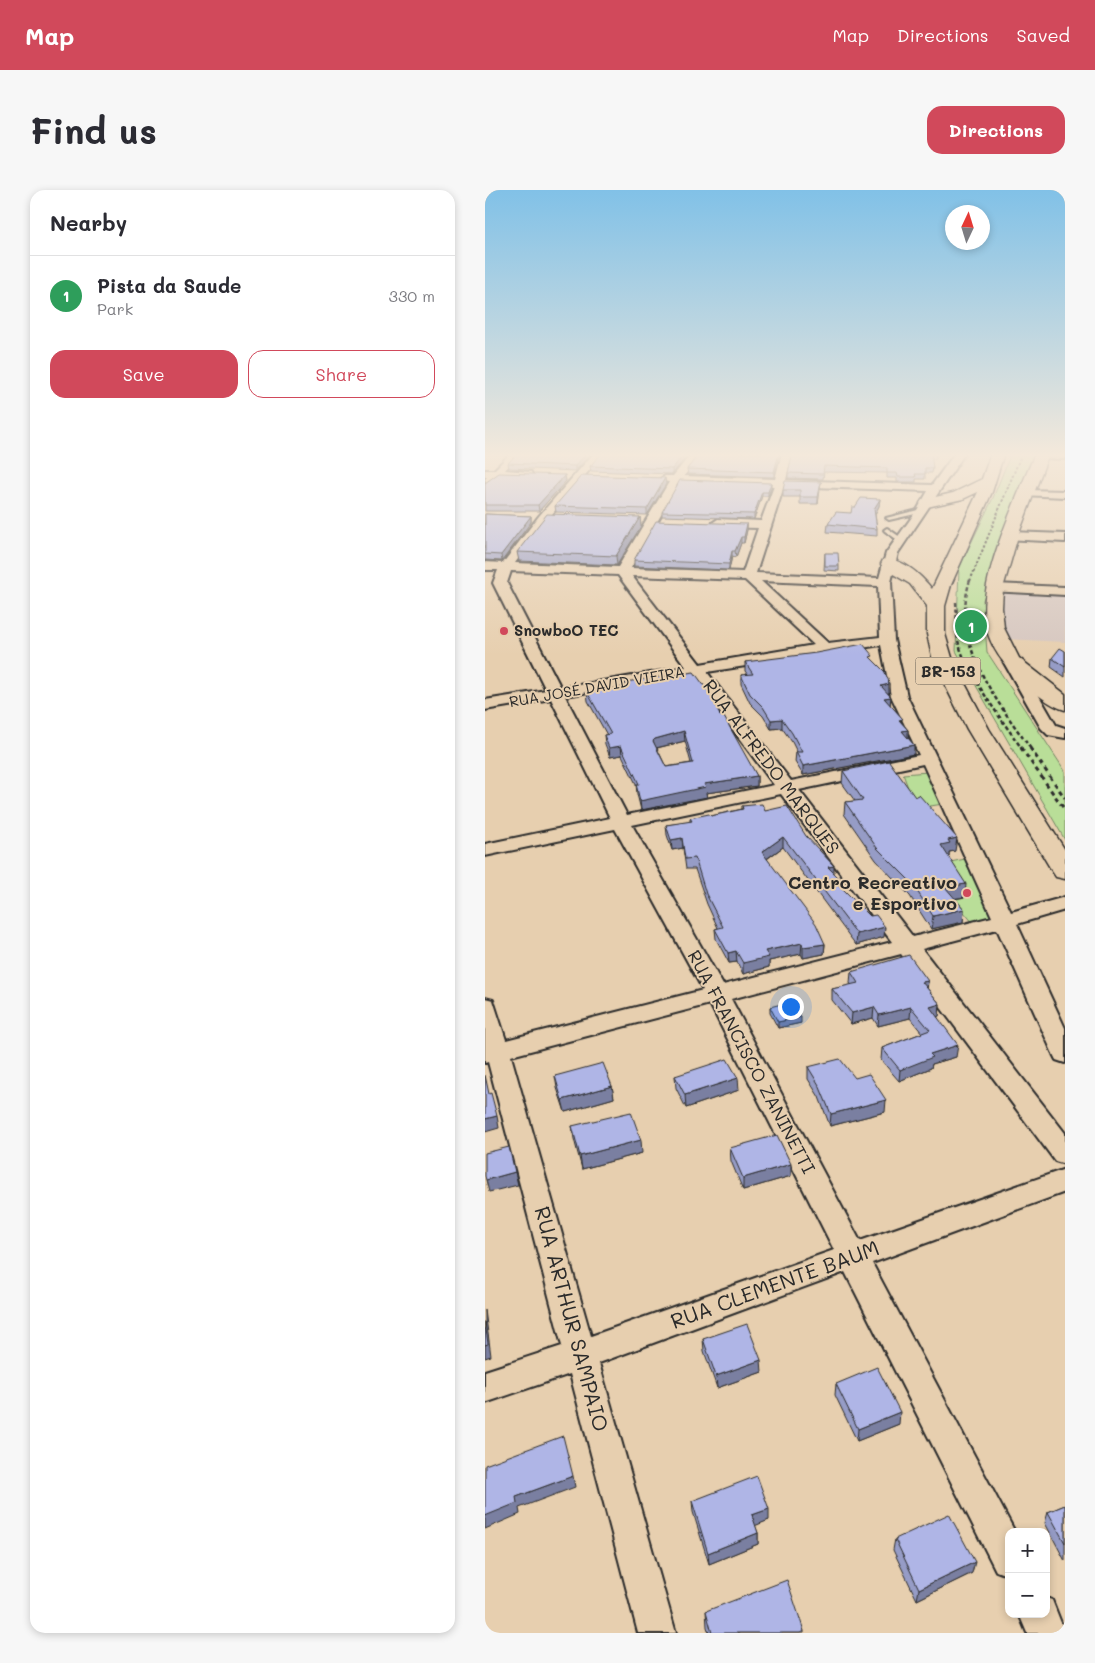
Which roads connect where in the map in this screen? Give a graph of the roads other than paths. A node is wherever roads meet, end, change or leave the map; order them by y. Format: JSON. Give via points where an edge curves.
{"nodes":[{"id":1,"x":541,"y":520,"type":"edge"},
{"id":2,"x":652,"y":520,"type":"edge"},
{"id":3,"x":768,"y":520,"type":"edge"},
{"id":4,"x":916,"y":520,"type":"edge"},
{"id":5,"x":971,"y":520,"type":"edge"},
{"id":6,"x":1016,"y":520,"type":"edge"},
{"id":7,"x":709,"y":523,"type":"edge"},
{"id":8,"x":767,"y":525,"type":"junction"},
{"id":9,"x":887,"y":530,"type":"dead end"},
{"id":10,"x":1010,"y":536,"type":"junction"},
{"id":11,"x":1065,"y":538,"type":"edge"},
{"id":12,"x":894,"y":552,"type":"junction"},
{"id":13,"x":496,"y":566,"type":"edge"},
{"id":14,"x":622,"y":572,"type":"junction"},
{"id":15,"x":748,"y":576,"type":"junction"},
{"id":16,"x":884,"y":582,"type":"junction"},
{"id":17,"x":942,"y":585,"type":"junction"},
{"id":18,"x":994,"y":588,"type":"junction"},
{"id":19,"x":1065,"y":591,"type":"edge"},
{"id":20,"x":936,"y":606,"type":"junction"},
{"id":21,"x":887,"y":640,"type":"junction"},
{"id":22,"x":825,"y":648,"type":"junction"},
{"id":23,"x":1011,"y":661,"type":"junction"},
{"id":24,"x":697,"y":670,"type":"junction"},
{"id":25,"x":555,"y":694,"type":"junction"},
{"id":26,"x":1065,"y":704,"type":"edge"},
{"id":27,"x":485,"y":705,"type":"edge"},
{"id":28,"x":1065,"y":732,"type":"edge"},
{"id":29,"x":929,"y":758,"type":"junction"},
{"id":30,"x":787,"y":788,"type":"junction"},
{"id":31,"x":621,"y":822,"type":"junction"},
{"id":32,"x":485,"y":850,"type":"edge"},
{"id":33,"x":1065,"y":871,"type":"edge"},
{"id":34,"x":1065,"y":903,"type":"edge"},
{"id":35,"x":1004,"y":921,"type":"junction"},
{"id":36,"x":907,"y":946,"type":"junction"},
{"id":37,"x":717,"y":995,"type":"junction"},
{"id":38,"x":485,"y":1006,"type":"edge"},
{"id":39,"x":491,"y":1053,"type":"edge"},
{"id":40,"x":1065,"y":1054,"type":"edge"},
{"id":41,"x":1065,"y":1153,"type":"edge"},
{"id":42,"x":1065,"y":1180,"type":"edge"},
{"id":43,"x":852,"y":1257,"type":"junction"},
{"id":44,"x":581,"y":1355,"type":"junction"},
{"id":45,"x":485,"y":1387,"type":"edge"},
{"id":46,"x":1005,"y":1550,"type":"edge"},
{"id":47,"x":1040,"y":1618,"type":"edge"},
{"id":48,"x":657,"y":1633,"type":"edge"},
{"id":49,"x":1047,"y":1633,"type":"edge"}],
"edges":[{"from":1,"to":13,"type":"street"},
{"from":2,"to":14,"type":"street"},
{"from":3,"to":8,"type":"street"},
{"from":4,"to":12,"type":"street"},
{"from":5,"to":17,"type":"main road","number":"BR-153"},
{"from":6,"to":10,"type":"main road"},
{"from":7,"to":8,"type":"street"},
{"from":8,"to":15,"type":"street"},
{"from":9,"to":12,"type":"lane"},
{"from":10,"to":11,"type":"street"},
{"from":10,"to":18,"type":"main road"},
{"from":12,"to":16,"type":"street"},
{"from":12,"to":17,"type":"main road","via":[[920,566]]},
{"from":12,"to":20,"type":"main road"},
{"from":13,"to":14,"type":"street"},
{"from":13,"to":25,"type":"street","name":"RUA FRANCISCO ZANINETTI","via":[[501,576],[500,583]]},
{"from":14,"to":15,"type":"street"},
{"from":14,"to":24,"type":"street","name":"RUA ALFREDO MARQUES"},
{"from":15,"to":16,"type":"street"},
{"from":15,"to":22,"type":"street"},
{"from":16,"to":21,"type":"street"},
{"from":17,"to":20,"type":"main road","number":"BR-153"},
{"from":18,"to":19,"type":"street"},
{"from":18,"to":23,"type":"main road","via":[[995,628]]},
{"from":20,"to":33,"type":"main road","number":"BR-153","via":[[935,634],[943,661],[978,729]]},
{"from":21,"to":22,"type":"street","name":"RUA JOSÉ DAVID VIEIRA"},
{"from":21,"to":29,"type":"street","via":[[899,696]]},
{"from":22,"to":24,"type":"street","name":"RUA JOSÉ DAVID VIEIRA"},
{"from":23,"to":26,"type":"main road"},
{"from":23,"to":28,"type":"street","via":[[1049,728],[1054,732]]},
{"from":24,"to":25,"type":"street","name":"RUA JOSÉ DAVID VIEIRA"},
{"from":24,"to":30,"type":"street","name":"RUA ALFREDO MARQUES"},
{"from":25,"to":27,"type":"street","name":"RUA JOSÉ DAVID VIEIRA"},
{"from":25,"to":31,"type":"street","name":"RUA FRANCISCO ZANINETTI"},
{"from":29,"to":30,"type":"street"},
{"from":29,"to":35,"type":"street"},
{"from":30,"to":31,"type":"street"},
{"from":30,"to":36,"type":"street","name":"RUA ALFREDO MARQUES"},
{"from":31,"to":32,"type":"street"},
{"from":31,"to":37,"type":"street","name":"RUA FRANCISCO ZANINETTI"},
{"from":34,"to":35,"type":"street"},
{"from":35,"to":36,"type":"street"},
{"from":35,"to":40,"type":"street"},
{"from":36,"to":37,"type":"street"},
{"from":36,"to":41,"type":"street","name":"RUA ALFREDO MARQUES"},
{"from":37,"to":39,"type":"street"},
{"from":37,"to":43,"type":"street","name":"RUA FRANCISCO ZANINETTI"},
{"from":38,"to":39,"type":"street","name":"RUA ARTHUR SAMPAIO"},
{"from":39,"to":44,"type":"street","name":"RUA ARTHUR SAMPAIO"},
{"from":42,"to":43,"type":"street","name":"RUA CLEMENTE BAUM"},
{"from":43,"to":44,"type":"street","name":"RUA CLEMENTE BAUM"},
{"from":43,"to":46,"type":"street","name":"RUA FRANCISCO ZANINETTI"},
{"from":44,"to":45,"type":"street","name":"RUA CLEMENTE BAUM"},
{"from":44,"to":48,"type":"street","name":"RUA ARTHUR SAMPAIO"},
{"from":47,"to":49,"type":"street"}]}
